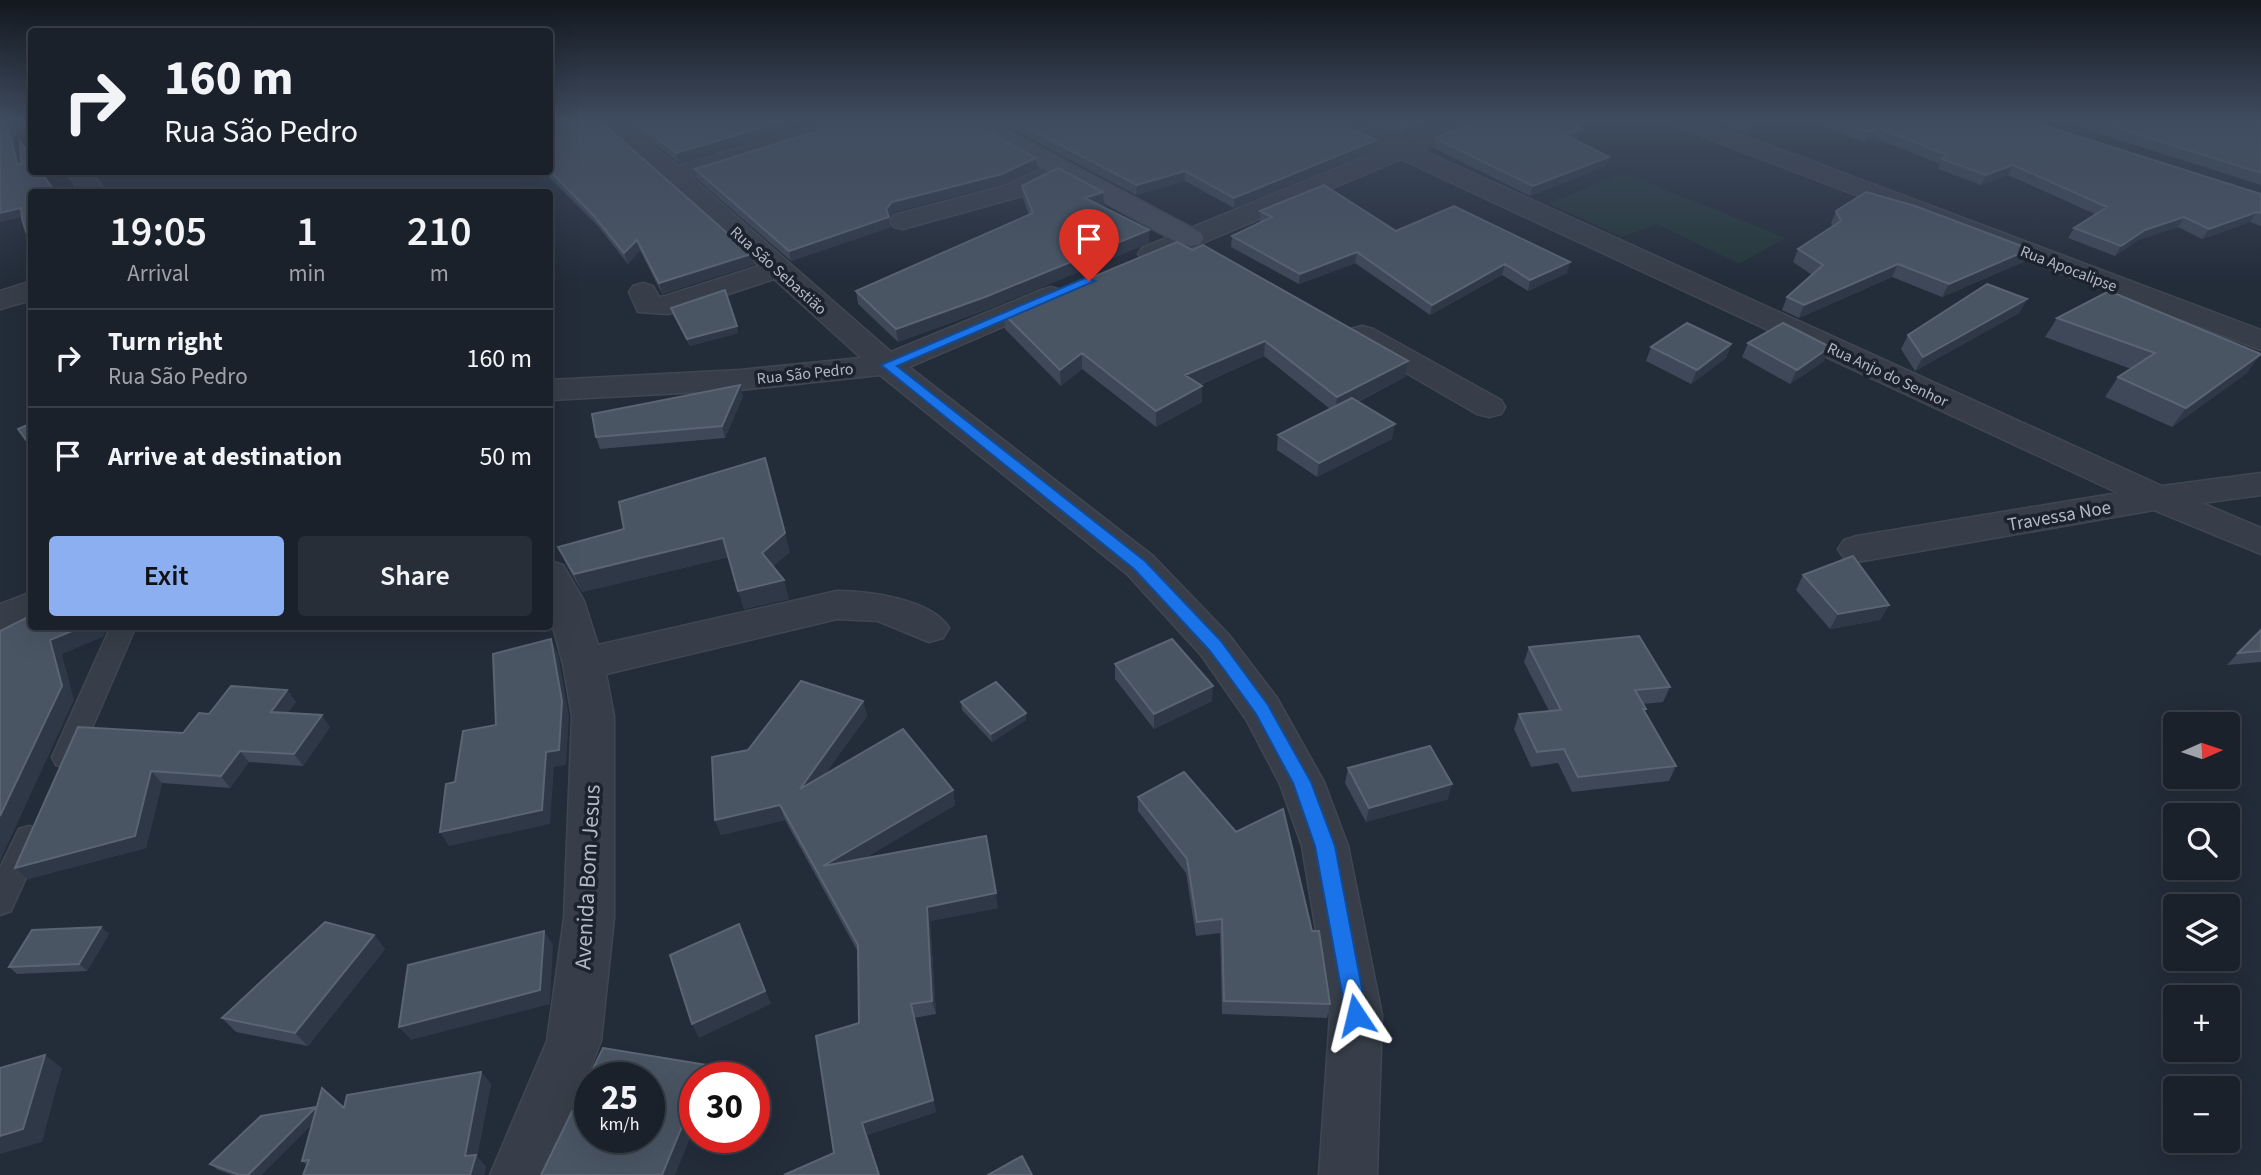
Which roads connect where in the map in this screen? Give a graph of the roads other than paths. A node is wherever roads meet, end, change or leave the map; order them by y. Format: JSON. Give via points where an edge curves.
{"nodes":[{"id":1,"x":674,"y":175,"type":"edge"},
{"id":2,"x":1045,"y":175,"type":"edge"},
{"id":3,"x":1071,"y":175,"type":"edge"},
{"id":4,"x":1342,"y":175,"type":"edge"},
{"id":5,"x":1456,"y":175,"type":"edge"},
{"id":6,"x":1825,"y":175,"type":"edge"},
{"id":7,"x":902,"y":221,"type":"dead end"},
{"id":8,"x":1190,"y":238,"type":"junction"},
{"id":9,"x":1226,"y":258,"type":"edge"},
{"id":10,"x":1127,"y":265,"type":"edge"},
{"id":11,"x":778,"y":269,"type":"junction"},
{"id":12,"x":1076,"y":286,"type":"edge"},
{"id":13,"x":28,"y":291,"type":"edge"},
{"id":14,"x":643,"y":292,"type":"dead end"},
{"id":15,"x":0,"y":300,"type":"edge"},
{"id":16,"x":1334,"y":319,"type":"edge"},
{"id":17,"x":2261,"y":341,"type":"edge"},
{"id":18,"x":887,"y":365,"type":"junction"},
{"id":19,"x":553,"y":390,"type":"edge"},
{"id":20,"x":1489,"y":407,"type":"dead end"},
{"id":21,"x":2261,"y":484,"type":"edge"},
{"id":22,"x":2158,"y":498,"type":"junction"},
{"id":23,"x":2261,"y":542,"type":"edge"},
{"id":24,"x":1857,"y":549,"type":"dead end"},
{"id":25,"x":553,"y":580,"type":"edge"},
{"id":26,"x":28,"y":608,"type":"edge"},
{"id":27,"x":0,"y":620,"type":"edge"},
{"id":28,"x":929,"y":628,"type":"dead end"},
{"id":29,"x":122,"y":630,"type":"edge"},
{"id":30,"x":583,"y":664,"type":"junction"},
{"id":31,"x":58,"y":775,"type":"edge"},
{"id":32,"x":40,"y":813,"type":"edge"},
{"id":33,"x":0,"y":901,"type":"edge"},
{"id":34,"x":519,"y":1175,"type":"edge"},
{"id":35,"x":1348,"y":1175,"type":"edge"}],
"edges":[{"from":1,"to":11,"type":"street","name":"Rua São Sebastião"},
{"from":2,"to":7,"type":"street","via":[[1013,191]]},
{"from":3,"to":8,"type":"street"},
{"from":4,"to":8,"type":"street"},
{"from":5,"to":22,"type":"street","name":"Rua Anjo do Senhor"},
{"from":6,"to":17,"type":"street","name":"Rua Apocalipse"},
{"from":8,"to":9,"type":"street"},
{"from":8,"to":10,"type":"street"},
{"from":11,"to":14,"type":"street","via":[[668,305],[648,306]]},
{"from":11,"to":18,"type":"street","name":"Rua São Sebastião"},
{"from":12,"to":18,"type":"street","name":"Rua São Pedro"},
{"from":13,"to":15,"type":"street"},
{"from":16,"to":20,"type":"street"},
{"from":18,"to":19,"type":"street","name":"Rua São Pedro","via":[[740,380]]},
{"from":18,"to":35,"type":"street","name":"Rua São Sebastião","via":[[1140,565],[1215,645],[1262,710],[1302,782],[1325,846],[1352,989],[1356,1015]]},
{"from":21,"to":22,"type":"street","name":"Travessa Noe"},
{"from":22,"to":23,"type":"street","name":"Rua Anjo do Senhor"},
{"from":22,"to":24,"type":"street","name":"Travessa Noe"},
{"from":25,"to":30,"type":"street","name":"Avenida Bom Jesus","via":[[565,601]]},
{"from":26,"to":27,"type":"street"},
{"from":28,"to":30,"type":"street","via":[[887,607],[837,606]]},
{"from":29,"to":31,"type":"lane"},
{"from":30,"to":34,"type":"street","name":"Avenida Bom Jesus","via":[[593,716],[589,918],[574,1041]]},
{"from":32,"to":33,"type":"lane"}]}
